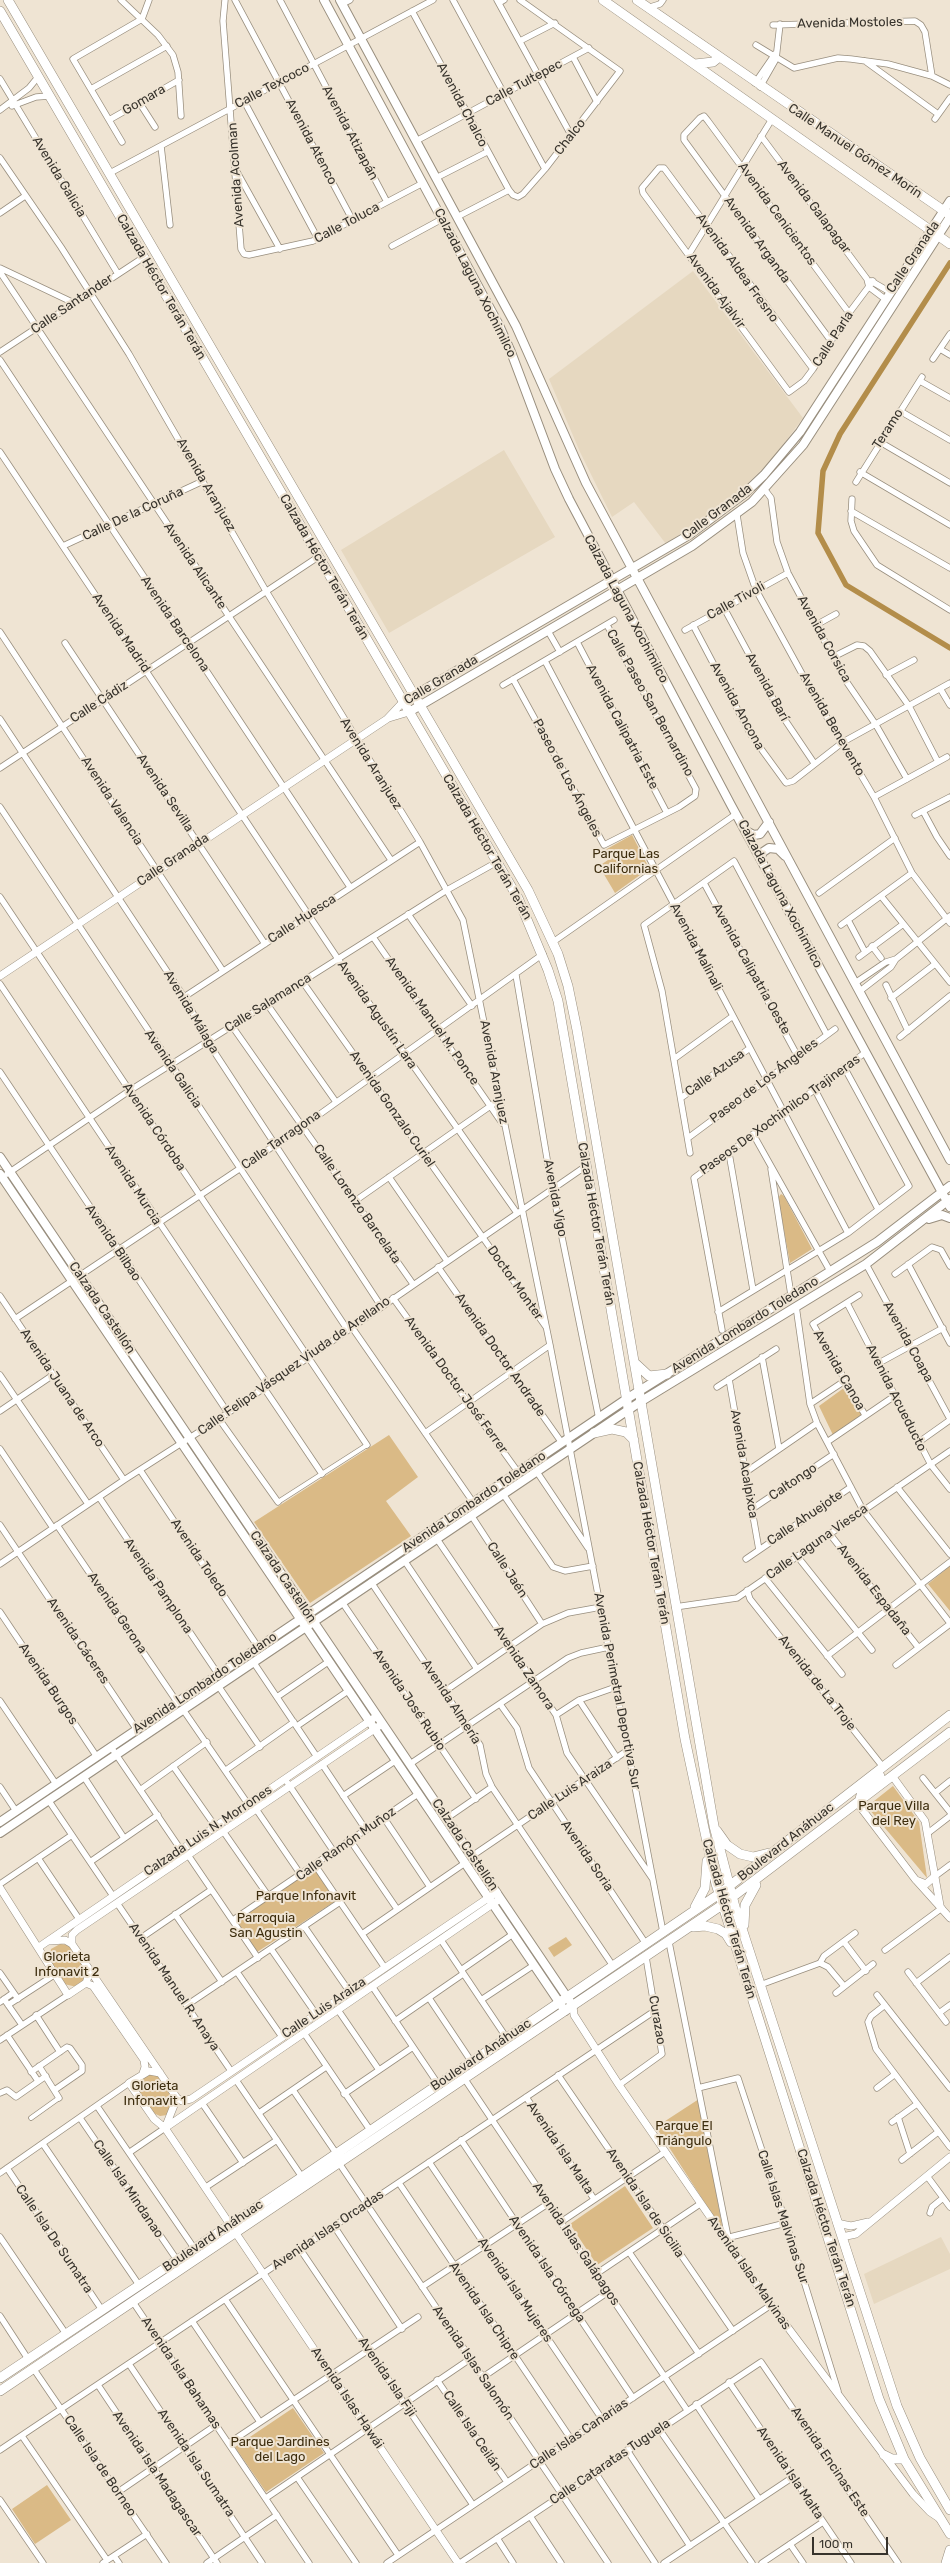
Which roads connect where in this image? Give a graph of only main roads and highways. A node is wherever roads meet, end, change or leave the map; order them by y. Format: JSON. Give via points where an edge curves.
{"nodes":[{"id":1,"x":8,"y":0,"type":"edge"},
{"id":2,"x":324,"y":0,"type":"edge"},
{"id":3,"x":603,"y":0,"type":"edge"},
{"id":4,"x":637,"y":0,"type":"edge"},
{"id":5,"x":341,"y":2,"type":"edge"},
{"id":6,"x":0,"y":11,"type":"edge"},
{"id":7,"x":718,"y":58,"type":"junction"},
{"id":8,"x":695,"y":64,"type":"junction"},
{"id":9,"x":32,"y":65,"type":"junction"},
{"id":10,"x":77,"y":116,"type":"junction"},
{"id":11,"x":409,"y":158,"type":"junction"},
{"id":12,"x":88,"y":161,"type":"junction"},
{"id":13,"x":446,"y":196,"type":"junction"},
{"id":14,"x":950,"y":201,"type":"edge"},
{"id":15,"x":128,"y":204,"type":"junction"},
{"id":16,"x":948,"y":214,"type":"edge"},
{"id":17,"x":934,"y":233,"type":"junction"},
{"id":18,"x":950,"y":244,"type":"edge"},
{"id":19,"x":632,"y":568,"type":"junction"},
{"id":20,"x":638,"y":578,"type":"junction"},
{"id":21,"x":611,"y":580,"type":"junction"},
{"id":22,"x":616,"y":590,"type":"junction"},
{"id":23,"x":414,"y":695,"type":"junction"},
{"id":24,"x":403,"y":702,"type":"junction"},
{"id":25,"x":420,"y":706,"type":"junction"},
{"id":26,"x":409,"y":712,"type":"junction"},
{"id":27,"x":769,"y":822,"type":"junction"},
{"id":28,"x":746,"y":830,"type":"junction"},
{"id":29,"x":760,"y":858,"type":"junction"},
{"id":30,"x":789,"y":859,"type":"junction"},
{"id":31,"x":948,"y":1154,"type":"edge"},
{"id":32,"x":0,"y":1157,"type":"edge"},
{"id":33,"x":950,"y":1160,"type":"edge"},
{"id":34,"x":1,"y":1176,"type":"edge"},
{"id":35,"x":950,"y":1186,"type":"edge"},
{"id":36,"x":942,"y":1192,"type":"junction"},
{"id":37,"x":949,"y":1203,"type":"edge"},
{"id":38,"x":950,"y":1218,"type":"edge"},
{"id":39,"x":920,"y":1222,"type":"junction"},
{"id":40,"x":830,"y":1271,"type":"junction"},
{"id":41,"x":832,"y":1284,"type":"junction"},
{"id":42,"x":633,"y":1360,"type":"junction"},
{"id":43,"x":667,"y":1374,"type":"junction"},
{"id":44,"x":638,"y":1392,"type":"junction"},
{"id":45,"x":628,"y":1398,"type":"junction"},
{"id":46,"x":640,"y":1402,"type":"junction"},
{"id":47,"x":630,"y":1409,"type":"junction"},
{"id":48,"x":594,"y":1433,"type":"junction"},
{"id":49,"x":634,"y":1440,"type":"junction"},
{"id":50,"x":473,"y":1502,"type":"junction"},
{"id":51,"x":456,"y":1526,"type":"junction"},
{"id":52,"x":426,"y":1534,"type":"junction"},
{"id":53,"x":389,"y":1559,"type":"junction"},
{"id":54,"x":404,"y":1560,"type":"junction"},
{"id":55,"x":371,"y":1582,"type":"junction"},
{"id":56,"x":308,"y":1614,"type":"junction"},
{"id":57,"x":300,"y":1619,"type":"junction"},
{"id":58,"x":314,"y":1622,"type":"junction"},
{"id":59,"x":666,"y":1626,"type":"junction"},
{"id":60,"x":306,"y":1628,"type":"junction"},
{"id":61,"x":689,"y":1689,"type":"junction"},
{"id":62,"x":950,"y":1715,"type":"edge"},
{"id":63,"x":683,"y":1729,"type":"junction"},
{"id":64,"x":950,"y":1732,"type":"edge"},
{"id":65,"x":883,"y":1767,"type":"junction"},
{"id":66,"x":704,"y":1779,"type":"junction"},
{"id":67,"x":858,"y":1804,"type":"junction"},
{"id":68,"x":0,"y":1822,"type":"edge"},
{"id":69,"x":714,"y":1826,"type":"junction"},
{"id":70,"x":0,"y":1833,"type":"edge"},
{"id":71,"x":776,"y":1851,"type":"junction"},
{"id":72,"x":708,"y":1852,"type":"junction"},
{"id":73,"x":761,"y":1878,"type":"junction"},
{"id":74,"x":729,"y":1886,"type":"junction"},
{"id":75,"x":719,"y":1894,"type":"junction"},
{"id":76,"x":732,"y":1898,"type":"junction"},
{"id":77,"x":722,"y":1906,"type":"junction"},
{"id":78,"x":689,"y":1914,"type":"junction"},
{"id":79,"x":689,"y":1928,"type":"junction"},
{"id":80,"x":745,"y":1938,"type":"junction"},
{"id":81,"x":738,"y":1955,"type":"junction"},
{"id":82,"x":563,"y":1999,"type":"junction"},
{"id":83,"x":571,"y":2011,"type":"junction"},
{"id":84,"x":817,"y":2200,"type":"junction"},
{"id":85,"x":842,"y":2237,"type":"junction"},
{"id":86,"x":840,"y":2272,"type":"junction"},
{"id":87,"x":866,"y":2310,"type":"junction"},
{"id":88,"x":0,"y":2378,"type":"edge"},
{"id":89,"x":0,"y":2391,"type":"edge"},
{"id":90,"x":884,"y":2455,"type":"road end"},
{"id":91,"x":904,"y":2459,"type":"junction"},
{"id":92,"x":950,"y":2510,"type":"edge"},
{"id":93,"x":950,"y":2533,"type":"edge"},
{"id":94,"x":950,"y":2537,"type":"edge"},
{"id":95,"x":950,"y":2550,"type":"edge"},
{"id":96,"x":946,"y":2563,"type":"edge"}],
"edges":[{"from":1,"to":10,"type":"main road","name":"Calzada Héctor Terán Terán"},
{"from":2,"to":11,"type":"main road","name":"Calzada Laguna Xochimilco"},
{"from":3,"to":8,"type":"main road","name":"Calle Manuel Gómez Morín"},
{"from":4,"to":7,"type":"main road","name":"Calle Manuel Gómez Morín"},
{"from":5,"to":13,"type":"main road","name":"Calzada Laguna Xochimilco"},
{"from":6,"to":9,"type":"main road","name":"Calzada Héctor Terán Terán"},
{"from":7,"to":8,"type":"main road","via":[[713,62]]},
{"from":7,"to":16,"type":"main road","name":"Calle Manuel Gómez Morín"},
{"from":8,"to":17,"type":"main road","name":"Calle Manuel Gómez Morín"},
{"from":9,"to":10,"type":"main road","via":[[40,66],[58,96]]},
{"from":9,"to":12,"type":"main road","name":"Calzada Héctor Terán Terán"},
{"from":10,"to":15,"type":"main road","name":"Calzada Héctor Terán Terán"},
{"from":11,"to":13,"type":"main road","via":[[418,166],[435,198],[440,200]]},
{"from":11,"to":21,"type":"main road","name":"Calzada Laguna Xochimilco","via":[[506,340],[557,474]]},
{"from":12,"to":15,"type":"main road","via":[[102,175],[119,204]]},
{"from":12,"to":24,"type":"main road","name":"Calzada Héctor Terán Terán"},
{"from":13,"to":19,"type":"main road","name":"Calzada Laguna Xochimilco","via":[[516,326],[581,473]]},
{"from":14,"to":16,"type":"main road","name":"Calle Granada"},
{"from":15,"to":23,"type":"main road","name":"Calzada Héctor Terán Terán"},
{"from":16,"to":17,"type":"main road","name":"Calle Granada"},
{"from":17,"to":18,"type":"main road","name":"Calle Manuel Gómez Morín"},
{"from":17,"to":19,"type":"main road","name":"Calle Granada","via":[[888,295],[800,432],[764,475],[709,522]]},
{"from":17,"to":20,"type":"main road","name":"Calle Granada","via":[[823,415],[765,490],[737,515]]},
{"from":19,"to":20,"type":"main road","name":"Calzada Laguna Xochimilco"},
{"from":19,"to":21,"type":"main road","name":"Calle Granada"},
{"from":20,"to":22,"type":"main road","name":"Calle Granada"},
{"from":20,"to":27,"type":"main road","name":"Calzada Laguna Xochimilco"},
{"from":21,"to":22,"type":"main road","name":"Calzada Laguna Xochimilco"},
{"from":21,"to":23,"type":"main road","name":"Calle Granada"},
{"from":22,"to":25,"type":"main road","name":"Calle Granada"},
{"from":22,"to":28,"type":"main road","name":"Calzada Laguna Xochimilco"},
{"from":23,"to":24,"type":"main road","name":"Calle Granada"},
{"from":23,"to":25,"type":"main road","name":"Calzada Héctor Terán Terán"},
{"from":24,"to":26,"type":"main road","name":"Calzada Héctor Terán Terán"},
{"from":25,"to":26,"type":"main road","name":"Calle Granada"},
{"from":25,"to":42,"type":"main road","name":"Calzada Héctor Terán Terán","via":[[528,890],[553,942],[568,986]]},
{"from":26,"to":45,"type":"main road","name":"Calzada Héctor Terán Terán","via":[[518,898],[543,954],[558,1001]]},
{"from":27,"to":28,"type":"main road","via":[[760,834],[754,835]]},
{"from":27,"to":30,"type":"main road","name":"Calzada Laguna Xochimilco"},
{"from":28,"to":29,"type":"main road","name":"Calzada Laguna Xochimilco"},
{"from":29,"to":30,"type":"main road","via":[[769,848],[778,849]]},
{"from":29,"to":36,"type":"main road","name":"Calzada Laguna Xochimilco"},
{"from":30,"to":31,"type":"main road","name":"Calzada Laguna Xochimilco"},
{"from":31,"to":33,"type":"main road","name":"Calzada Laguna Xochimilco"},
{"from":32,"to":56,"type":"main road","name":"Calzada Castellón"},
{"from":34,"to":57,"type":"main road","name":"Calzada Castellón"},
{"from":35,"to":36,"type":"main road","name":"Avenida Lombardo Toledano"},
{"from":36,"to":37,"type":"main road","name":"Calzada Laguna Xochimilco"},
{"from":36,"to":40,"type":"main road","name":"Avenida Lombardo Toledano","via":[[877,1242]]},
{"from":37,"to":39,"type":"main road","name":"Avenida Lombardo Toledano"},
{"from":38,"to":39,"type":"main road","via":[[937,1216]]},
{"from":39,"to":41,"type":"main road","name":"Avenida Lombardo Toledano","via":[[866,1264]]},
{"from":40,"to":41,"type":"main road"},
{"from":40,"to":43,"type":"main road","name":"Avenida Lombardo Toledano"},
{"from":41,"to":46,"type":"main road","name":"Avenida Lombardo Toledano"},
{"from":42,"to":43,"type":"main road","via":[[644,1374]]},
{"from":42,"to":44,"type":"main road","name":"Calzada Héctor Terán Terán"},
{"from":43,"to":44,"type":"main road","name":"Avenida Lombardo Toledano"},
{"from":44,"to":45,"type":"main road","name":"Avenida Lombardo Toledano"},
{"from":44,"to":46,"type":"main road","name":"Calzada Héctor Terán Terán"},
{"from":45,"to":47,"type":"main road","name":"Calzada Héctor Terán Terán"},
{"from":45,"to":50,"type":"main road","name":"Avenida Lombardo Toledano"},
{"from":46,"to":47,"type":"main road","name":"Avenida Lombardo Toledano"},
{"from":46,"to":61,"type":"main road","name":"Calzada Héctor Terán Terán"},
{"from":47,"to":48,"type":"main road","name":"Avenida Lombardo Toledano"},
{"from":47,"to":49,"type":"main road","name":"Calzada Héctor Terán Terán"},
{"from":48,"to":49,"type":"main road","via":[[612,1429],[626,1432]]},
{"from":48,"to":51,"type":"main road","name":"Avenida Lombardo Toledano"},
{"from":49,"to":59,"type":"main road","name":"Calzada Héctor Terán Terán"},
{"from":50,"to":51,"type":"main road","via":[[474,1510]]},
{"from":50,"to":52,"type":"main road","name":"Avenida Lombardo Toledano"},
{"from":51,"to":54,"type":"main road","name":"Avenida Lombardo Toledano"},
{"from":52,"to":53,"type":"main road","name":"Avenida Lombardo Toledano"},
{"from":52,"to":54,"type":"main road","via":[[406,1552]]},
{"from":53,"to":55,"type":"main road","via":[[389,1566]]},
{"from":53,"to":56,"type":"main road","name":"Avenida Lombardo Toledano"},
{"from":54,"to":55,"type":"main road","name":"Avenida Lombardo Toledano"},
{"from":55,"to":58,"type":"main road","name":"Avenida Lombardo Toledano"},
{"from":56,"to":57,"type":"main road","name":"Avenida Lombardo Toledano"},
{"from":56,"to":58,"type":"main road","name":"Calzada Castellón"},
{"from":57,"to":60,"type":"main road","name":"Calzada Castellón"},
{"from":57,"to":68,"type":"main road","name":"Avenida Lombardo Toledano"},
{"from":58,"to":60,"type":"main road","name":"Avenida Lombardo Toledano"},
{"from":58,"to":82,"type":"main road","name":"Calzada Castellón","via":[[499,1896]]},
{"from":59,"to":61,"type":"main road","via":[[673,1630],[679,1661]]},
{"from":59,"to":63,"type":"main road","name":"Calzada Héctor Terán Terán"},
{"from":60,"to":70,"type":"main road","name":"Avenida Lombardo Toledano"},
{"from":60,"to":82,"type":"main road","name":"Calzada Castellón","via":[[534,1965]]},
{"from":61,"to":66,"type":"main road","name":"Calzada Héctor Terán Terán"},
{"from":62,"to":65,"type":"main road","name":"Boulevard Anáhuac"},
{"from":63,"to":66,"type":"main road","via":[[688,1737],[695,1775],[698,1779]]},
{"from":63,"to":72,"type":"main road","name":"Calzada Héctor Terán Terán"},
{"from":64,"to":67,"type":"main road","name":"Boulevard Anáhuac"},
{"from":65,"to":67,"type":"main road","via":[[879,1778],[860,1795]]},
{"from":65,"to":71,"type":"main road","name":"Boulevard Anáhuac"},
{"from":66,"to":69,"type":"main road","name":"Calzada Héctor Terán Terán"},
{"from":67,"to":73,"type":"main road","name":"Boulevard Anáhuac"},
{"from":69,"to":71,"type":"main road","via":[[727,1845],[740,1854],[756,1857]]},
{"from":69,"to":74,"type":"main road","name":"Calzada Héctor Terán Terán"},
{"from":71,"to":74,"type":"main road","name":"Boulevard Anáhuac"},
{"from":72,"to":75,"type":"main road","name":"Calzada Héctor Terán Terán"},
{"from":72,"to":78,"type":"main road","via":[[705,1888]]},
{"from":73,"to":76,"type":"main road","name":"Boulevard Anáhuac"},
{"from":73,"to":80,"type":"main road","via":[[750,1892],[745,1905]]},
{"from":74,"to":75,"type":"main road","name":"Boulevard Anáhuac"},
{"from":74,"to":76,"type":"main road","name":"Calzada Héctor Terán Terán"},
{"from":75,"to":77,"type":"main road","name":"Calzada Héctor Terán Terán"},
{"from":75,"to":78,"type":"main road","name":"Boulevard Anáhuac"},
{"from":76,"to":77,"type":"main road","name":"Boulevard Anáhuac"},
{"from":76,"to":80,"type":"main road","name":"Calzada Héctor Terán Terán"},
{"from":77,"to":79,"type":"main road","name":"Boulevard Anáhuac"},
{"from":77,"to":81,"type":"main road","name":"Calzada Héctor Terán Terán"},
{"from":78,"to":82,"type":"main road","name":"Boulevard Anáhuac"},
{"from":79,"to":81,"type":"main road","via":[[705,1926],[722,1930]]},
{"from":79,"to":83,"type":"main road","name":"Boulevard Anáhuac"},
{"from":80,"to":85,"type":"main road","name":"Calzada Héctor Terán Terán"},
{"from":81,"to":84,"type":"main road","name":"Calzada Héctor Terán Terán"},
{"from":82,"to":83,"type":"main road"},
{"from":82,"to":88,"type":"main road","name":"Boulevard Anáhuac"},
{"from":83,"to":89,"type":"main road","name":"Boulevard Anáhuac","via":[[464,2078]]},
{"from":84,"to":85,"type":"main road","via":[[833,2231]]},
{"from":84,"to":86,"type":"main road","name":"Calzada Héctor Terán Terán"},
{"from":85,"to":87,"type":"main road","name":"Calzada Héctor Terán Terán"},
{"from":86,"to":87,"type":"main road","via":[[849,2278]]},
{"from":86,"to":91,"type":"main road","name":"Calzada Héctor Terán Terán","via":[[879,2399]]},
{"from":87,"to":92,"type":"main road","name":"Calzada Héctor Terán Terán","via":[[897,2406],[920,2458]]},
{"from":90,"to":91,"type":"main road","via":[[892,2459]]},
{"from":91,"to":93,"type":"main road","name":"Calzada Héctor Terán Terán"},
{"from":93,"to":94,"type":"main road"},
{"from":95,"to":96,"type":"main road"}]}
